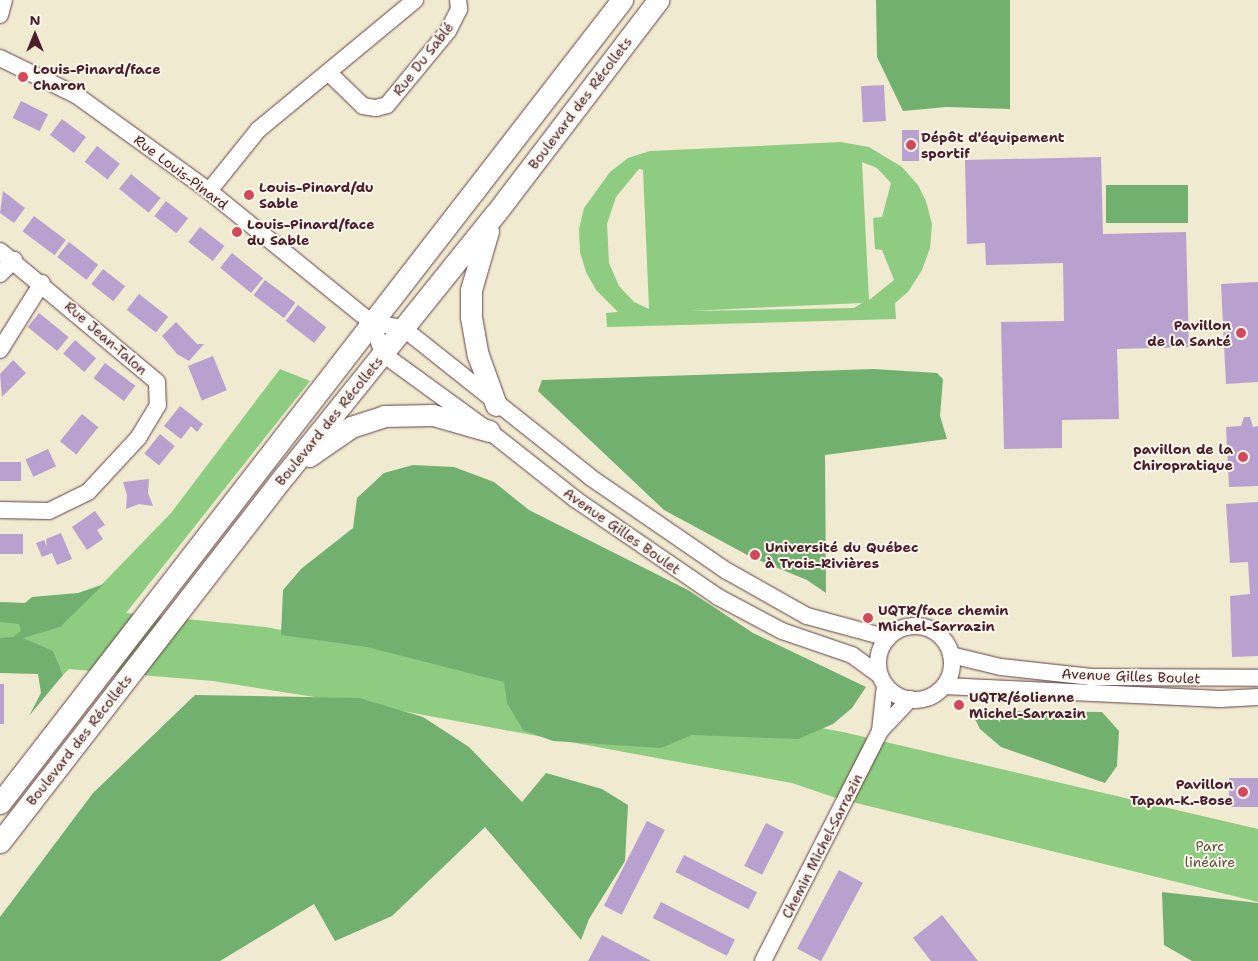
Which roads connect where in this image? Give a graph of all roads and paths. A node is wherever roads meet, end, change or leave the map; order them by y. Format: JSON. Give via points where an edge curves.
{"nodes":[{"id":1,"x":4,"y":0,"type":"edge"},
{"id":2,"x":415,"y":0,"type":"edge"},
{"id":3,"x":458,"y":0,"type":"edge"},
{"id":4,"x":622,"y":0,"type":"edge"},
{"id":5,"x":658,"y":0,"type":"edge"},
{"id":6,"x":0,"y":14,"type":"edge"},
{"id":7,"x":0,"y":58,"type":"edge"},
{"id":8,"x":329,"y":73,"type":"junction"},
{"id":9,"x":209,"y":191,"type":"junction"},
{"id":10,"x":496,"y":213,"type":"junction"},
{"id":11,"x":0,"y":251,"type":"edge"},
{"id":12,"x":14,"y":260,"type":"junction"},
{"id":13,"x":0,"y":274,"type":"edge"},
{"id":14,"x":42,"y":283,"type":"junction"},
{"id":15,"x":372,"y":323,"type":"junction"},
{"id":16,"x":404,"y":328,"type":"junction"},
{"id":17,"x":0,"y":350,"type":"edge"},
{"id":18,"x":383,"y":354,"type":"junction"},
{"id":19,"x":496,"y":405,"type":"junction"},
{"id":20,"x":489,"y":431,"type":"junction"},
{"id":21,"x":285,"y":475,"type":"junction"},
{"id":22,"x":590,"y":477,"type":"junction"},
{"id":23,"x":575,"y":499,"type":"junction"},
{"id":24,"x":0,"y":510,"type":"edge"},
{"id":25,"x":728,"y":571,"type":"junction"},
{"id":26,"x":718,"y":597,"type":"junction"},
{"id":27,"x":888,"y":638,"type":"junction"},
{"id":28,"x":951,"y":655,"type":"junction"},
{"id":29,"x":1258,"y":678,"type":"edge"},
{"id":30,"x":1222,"y":679,"type":"junction"},
{"id":31,"x":882,"y":680,"type":"junction"},
{"id":32,"x":944,"y":686,"type":"junction"},
{"id":33,"x":1258,"y":697,"type":"edge"},
{"id":34,"x":910,"y":699,"type":"junction"},
{"id":35,"x":1221,"y":699,"type":"junction"},
{"id":36,"x":880,"y":731,"type":"junction"},
{"id":37,"x":0,"y":803,"type":"edge"},
{"id":38,"x":0,"y":842,"type":"edge"},
{"id":39,"x":764,"y":961,"type":"edge"}],
"edges":[{"from":1,"to":6,"type":"street"},
{"from":2,"to":8,"type":"street"},
{"from":3,"to":8,"type":"street","name":"Rue Du Sablé","via":[[459,9],[448,31],[387,104],[376,108],[363,106]]},
{"from":4,"to":15,"type":"main road","name":"Boulevard des Récollets"},
{"from":5,"to":10,"type":"main road","name":"Boulevard des Récollets"},
{"from":7,"to":9,"type":"street","name":"Rue Louis-Pinard","via":[[76,95]]},
{"from":8,"to":9,"type":"street","via":[[258,130]]},
{"from":9,"to":15,"type":"street","name":"Rue Louis-Pinard"},
{"from":10,"to":16,"type":"main road","name":"Boulevard des Récollets"},
{"from":10,"to":19,"type":"main road","via":[[485,238],[471,290],[471,316],[478,355]]},
{"from":11,"to":12,"type":"street","name":"Rue Jean-Talon"},
{"from":12,"to":13,"type":"street"},
{"from":12,"to":14,"type":"street","name":"Rue Jean-Talon"},
{"from":14,"to":17,"type":"street"},
{"from":14,"to":24,"type":"street","name":"Rue Jean-Talon","via":[[157,382],[158,405],[139,436],[88,492],[49,511]]},
{"from":15,"to":16,"type":"street"},
{"from":15,"to":18,"type":"street"},
{"from":15,"to":37,"type":"main road","name":"Boulevard des Récollets"},
{"from":16,"to":18,"type":"main road","name":"Boulevard des Récollets"},
{"from":16,"to":19,"type":"street","name":"Avenue Gilles Boulet"},
{"from":18,"to":20,"type":"street","name":"Avenue Gilles Boulet"},
{"from":18,"to":21,"type":"main road","name":"Boulevard des Récollets"},
{"from":19,"to":22,"type":"street","name":"Avenue Gilles Boulet"},
{"from":20,"to":21,"type":"main road","via":[[433,415],[384,416],[351,427]]},
{"from":20,"to":23,"type":"street","name":"Avenue Gilles Boulet"},
{"from":21,"to":38,"type":"main road","name":"Boulevard des Récollets"},
{"from":22,"to":23,"type":"street"},
{"from":22,"to":25,"type":"street","name":"Avenue Gilles Boulet"},
{"from":23,"to":26,"type":"street","name":"Avenue Gilles Boulet"},
{"from":25,"to":26,"type":"street"},
{"from":25,"to":27,"type":"street","name":"Avenue Gilles Boulet","via":[[807,616]]},
{"from":26,"to":31,"type":"street","name":"Avenue Gilles Boulet","via":[[782,631],[852,655]]},
{"from":27,"to":28,"type":"street","via":[[906,627],[929,629],[943,640]]},
{"from":27,"to":31,"type":"street","via":[[878,655]]},
{"from":28,"to":30,"type":"street","name":"Avenue Gilles Boulet","via":[[1001,667],[1090,677]]},
{"from":28,"to":32,"type":"street","via":[[952,666]]},
{"from":29,"to":30,"type":"street","name":"Avenue Gilles Boulet"},
{"from":30,"to":35,"type":"street"},
{"from":31,"to":34,"type":"street","name":"Avenue Gilles Boulet","via":[[892,693]]},
{"from":31,"to":36,"type":"street","name":"Chemin Michel-Sarrazin"},
{"from":32,"to":34,"type":"street","via":[[925,699]]},
{"from":32,"to":35,"type":"street","name":"Avenue Gilles Boulet"},
{"from":33,"to":35,"type":"street","name":"Avenue Gilles Boulet"},
{"from":34,"to":36,"type":"street","name":"Chemin Michel-Sarrazin"},
{"from":36,"to":39,"type":"street","name":"Chemin Michel-Sarrazin"}]}
